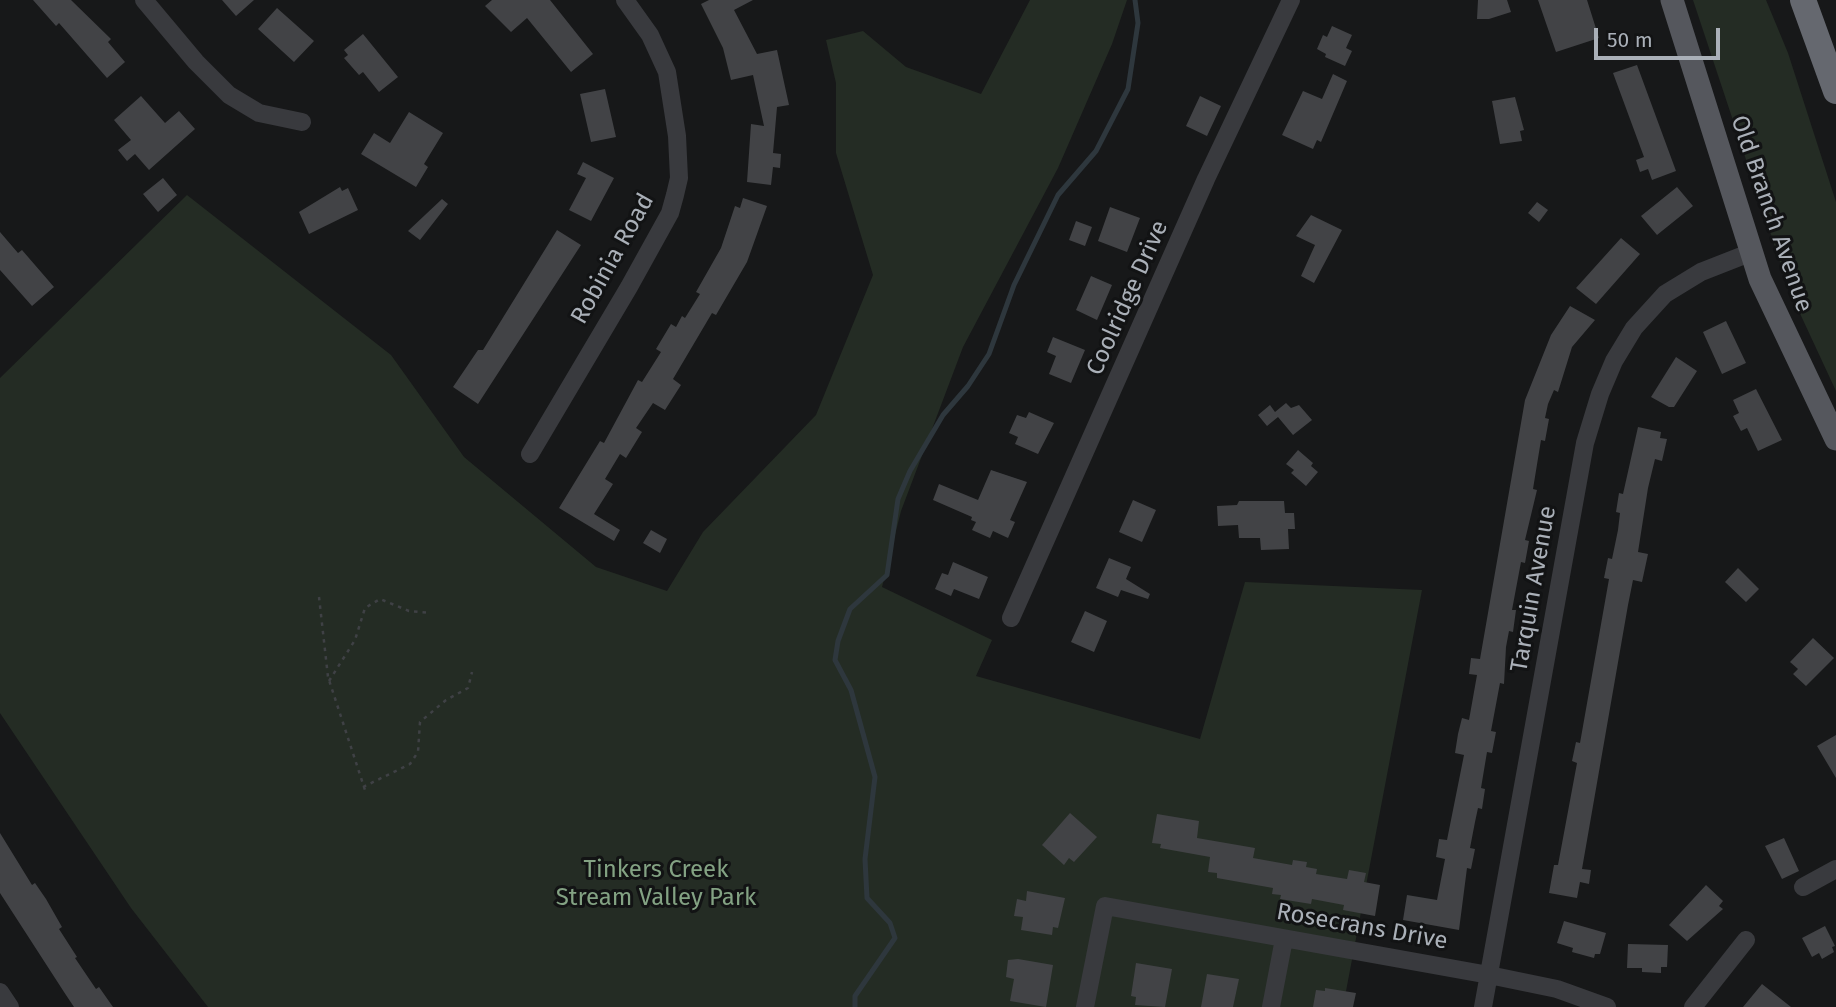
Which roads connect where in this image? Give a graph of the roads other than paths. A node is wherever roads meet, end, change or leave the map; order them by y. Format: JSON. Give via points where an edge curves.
{"nodes":[{"id":1,"x":144,"y":0,"type":"edge"},
{"id":2,"x":625,"y":0,"type":"edge"},
{"id":3,"x":1292,"y":0,"type":"edge"},
{"id":4,"x":1672,"y":0,"type":"edge"},
{"id":5,"x":1803,"y":0,"type":"edge"},
{"id":6,"x":1836,"y":91,"type":"edge"},
{"id":7,"x":302,"y":122,"type":"dead end"},
{"id":8,"x":1752,"y":252,"type":"junction"},
{"id":9,"x":1836,"y":439,"type":"edge"},
{"id":10,"x":530,"y":454,"type":"dead end"},
{"id":11,"x":1011,"y":618,"type":"dead end"},
{"id":12,"x":1836,"y":869,"type":"edge"},
{"id":13,"x":1803,"y":887,"type":"dead end"},
{"id":14,"x":1284,"y":939,"type":"junction"},
{"id":15,"x":1746,"y":940,"type":"dead end"},
{"id":16,"x":1489,"y":975,"type":"junction"},
{"id":17,"x":0,"y":992,"type":"edge"},
{"id":18,"x":10,"y":1007,"type":"edge"},
{"id":19,"x":1085,"y":1007,"type":"edge"},
{"id":20,"x":1272,"y":1007,"type":"edge"},
{"id":21,"x":1483,"y":1007,"type":"edge"},
{"id":22,"x":1607,"y":1007,"type":"edge"},
{"id":23,"x":1693,"y":1007,"type":"edge"}],
"edges":[{"from":1,"to":7,"type":"street","via":[[229,95],[267,116]]},
{"from":2,"to":10,"type":"street","name":"Robinia Road","via":[[667,72],[677,135],[676,195],[629,287]]},
{"from":3,"to":11,"type":"street","name":"Coolridge Drive","via":[[1206,179]]},
{"from":4,"to":8,"type":"main road","name":"Old Branch Avenue"},
{"from":5,"to":6,"type":"highway"},
{"from":8,"to":9,"type":"main road","name":"Old Branch Avenue","via":[[1770,304]]},
{"from":8,"to":16,"type":"street","name":"Tarquin Avenue","via":[[1701,272],[1665,294],[1634,328],[1600,394],[1586,443]]},
{"from":12,"to":13,"type":"street"},
{"from":14,"to":16,"type":"street","name":"Rosecrans Drive"},
{"from":14,"to":19,"type":"street","name":"Rosecrans Drive","via":[[1105,906]]},
{"from":14,"to":20,"type":"street"},
{"from":15,"to":23,"type":"street"},
{"from":16,"to":21,"type":"street","name":"Tarquin Avenue"},
{"from":16,"to":22,"type":"street","name":"Rosecrans Drive","via":[[1557,989]]},
{"from":17,"to":18,"type":"street"}]}
